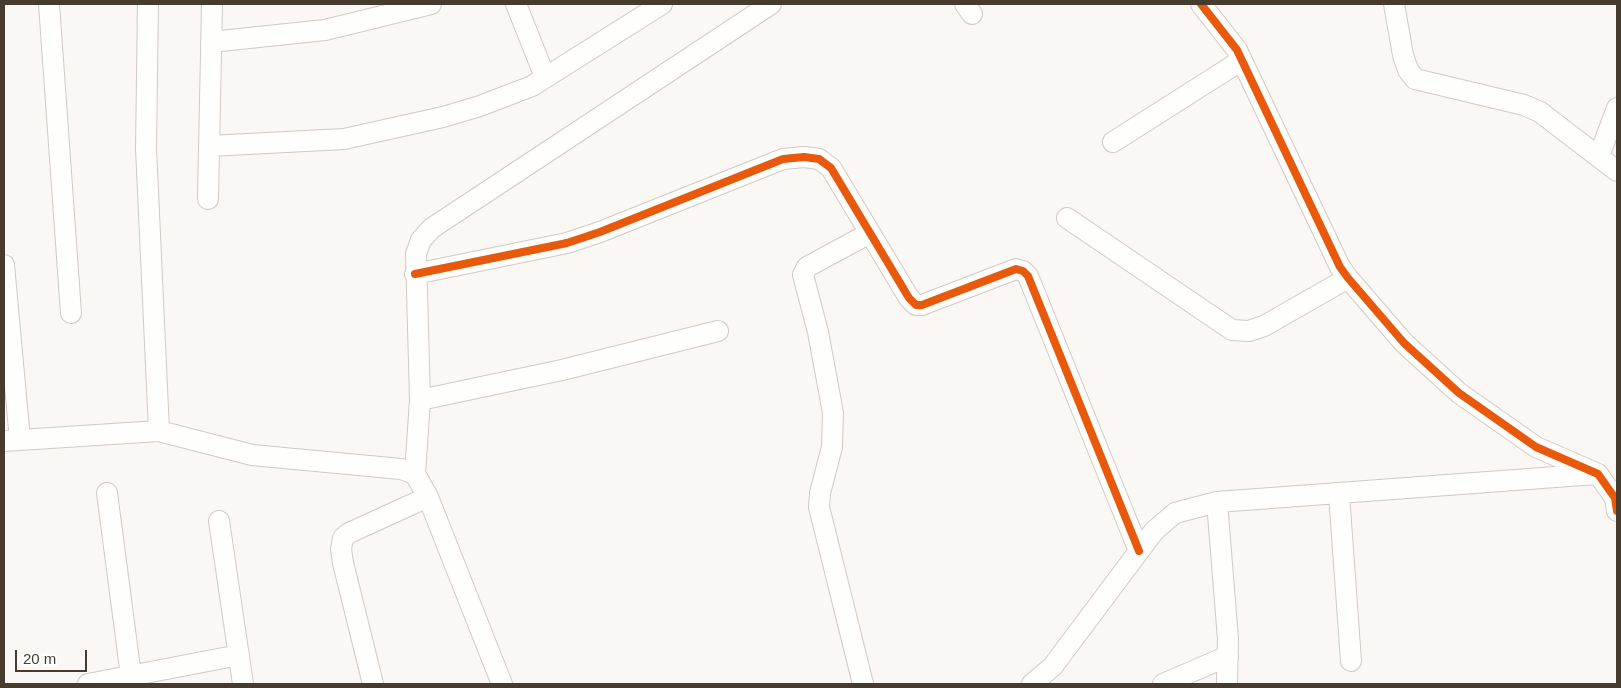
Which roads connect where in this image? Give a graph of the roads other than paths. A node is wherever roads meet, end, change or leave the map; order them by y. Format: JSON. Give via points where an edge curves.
{"nodes":[{"id":1,"x":49,"y":4,"type":"edge"},
{"id":2,"x":148,"y":4,"type":"edge"},
{"id":3,"x":212,"y":4,"type":"edge"},
{"id":4,"x":431,"y":4,"type":"edge"},
{"id":5,"x":516,"y":4,"type":"edge"},
{"id":6,"x":662,"y":4,"type":"edge"},
{"id":7,"x":771,"y":4,"type":"edge"},
{"id":8,"x":1201,"y":4,"type":"edge"},
{"id":9,"x":1394,"y":4,"type":"edge"},
{"id":10,"x":211,"y":42,"type":"junction"},
{"id":11,"x":1242,"y":60,"type":"junction"},
{"id":12,"x":545,"y":77,"type":"junction"},
{"id":13,"x":1617,"y":108,"type":"edge"},
{"id":14,"x":1114,"y":142,"type":"dead end"},
{"id":15,"x":209,"y":146,"type":"junction"},
{"id":16,"x":1599,"y":156,"type":"junction"},
{"id":17,"x":1617,"y":170,"type":"edge"},
{"id":18,"x":208,"y":199,"type":"dead end"},
{"id":19,"x":1067,"y":218,"type":"dead end"},
{"id":20,"x":870,"y":233,"type":"junction"},
{"id":21,"x":4,"y":265,"type":"edge"},
{"id":22,"x":415,"y":274,"type":"junction"},
{"id":23,"x":1348,"y":278,"type":"junction"},
{"id":24,"x":71,"y":313,"type":"dead end"},
{"id":25,"x":718,"y":331,"type":"dead end"},
{"id":26,"x":420,"y":400,"type":"junction"},
{"id":27,"x":159,"y":432,"type":"junction"},
{"id":28,"x":12,"y":440,"type":"edge"},
{"id":29,"x":414,"y":474,"type":"junction"},
{"id":30,"x":1598,"y":474,"type":"junction"},
{"id":31,"x":107,"y":493,"type":"dead end"},
{"id":32,"x":1339,"y":494,"type":"junction"},
{"id":33,"x":428,"y":497,"type":"junction"},
{"id":34,"x":1217,"y":502,"type":"junction"},
{"id":35,"x":1617,"y":502,"type":"edge"},
{"id":36,"x":218,"y":521,"type":"dead end"},
{"id":37,"x":1139,"y":551,"type":"junction"},
{"id":38,"x":239,"y":655,"type":"junction"},
{"id":39,"x":1228,"y":656,"type":"junction"},
{"id":40,"x":1351,"y":661,"type":"dead end"},
{"id":41,"x":131,"y":676,"type":"junction"},
{"id":42,"x":88,"y":684,"type":"edge"},
{"id":43,"x":243,"y":684,"type":"edge"},
{"id":44,"x":373,"y":684,"type":"edge"},
{"id":45,"x":502,"y":684,"type":"edge"},
{"id":46,"x":863,"y":684,"type":"edge"},
{"id":47,"x":1032,"y":684,"type":"edge"},
{"id":48,"x":1163,"y":684,"type":"edge"},
{"id":49,"x":1227,"y":684,"type":"edge"}],
"edges":[{"from":1,"to":24,"type":"street"},
{"from":2,"to":27,"type":"street","via":[[146,148]]},
{"from":3,"to":10,"type":"street"},
{"from":4,"to":10,"type":"street","via":[[325,30]]},
{"from":5,"to":12,"type":"street"},
{"from":6,"to":12,"type":"street"},
{"from":7,"to":22,"type":"street","via":[[432,228],[421,240]]},
{"from":8,"to":11,"type":"street"},
{"from":9,"to":16,"type":"street","via":[[1403,55],[1408,70],[1416,79],[1524,105],[1540,112]]},
{"from":10,"to":15,"type":"street"},
{"from":11,"to":14,"type":"street"},
{"from":11,"to":23,"type":"street"},
{"from":12,"to":15,"type":"street","via":[[532,86],[480,106],[344,139]]},
{"from":13,"to":16,"type":"street"},
{"from":15,"to":18,"type":"street"},
{"from":16,"to":17,"type":"street"},
{"from":19,"to":23,"type":"street","via":[[1232,330],[1249,331],[1264,326]]},
{"from":20,"to":22,"type":"street","via":[[831,168],[819,159],[804,157],[783,159],[567,243]]},
{"from":20,"to":37,"type":"street","via":[[916,305],[1016,269],[1028,276]]},
{"from":20,"to":46,"type":"street","via":[[807,267],[803,275],[818,332],[833,413],[832,447],[819,507]]},
{"from":21,"to":28,"type":"street"},
{"from":22,"to":26,"type":"street"},
{"from":23,"to":30,"type":"street","via":[[1404,343],[1459,392],[1536,447]]},
{"from":25,"to":26,"type":"street","via":[[562,370]]},
{"from":26,"to":29,"type":"street"},
{"from":27,"to":28,"type":"street"},
{"from":27,"to":29,"type":"street","via":[[252,455],[401,469]]},
{"from":29,"to":33,"type":"street"},
{"from":30,"to":32,"type":"street"},
{"from":30,"to":35,"type":"street"},
{"from":31,"to":41,"type":"street"},
{"from":32,"to":34,"type":"street"},
{"from":32,"to":40,"type":"street"},
{"from":33,"to":44,"type":"street","via":[[343,538],[343,562]]},
{"from":33,"to":45,"type":"street"},
{"from":34,"to":37,"type":"street","via":[[1175,513],[1154,530]]},
{"from":34,"to":39,"type":"street"},
{"from":36,"to":38,"type":"street"},
{"from":37,"to":47,"type":"street","via":[[1053,666]]},
{"from":38,"to":41,"type":"street"},
{"from":38,"to":43,"type":"street"},
{"from":39,"to":48,"type":"street"},
{"from":39,"to":49,"type":"street"},
{"from":41,"to":42,"type":"street"}]}
